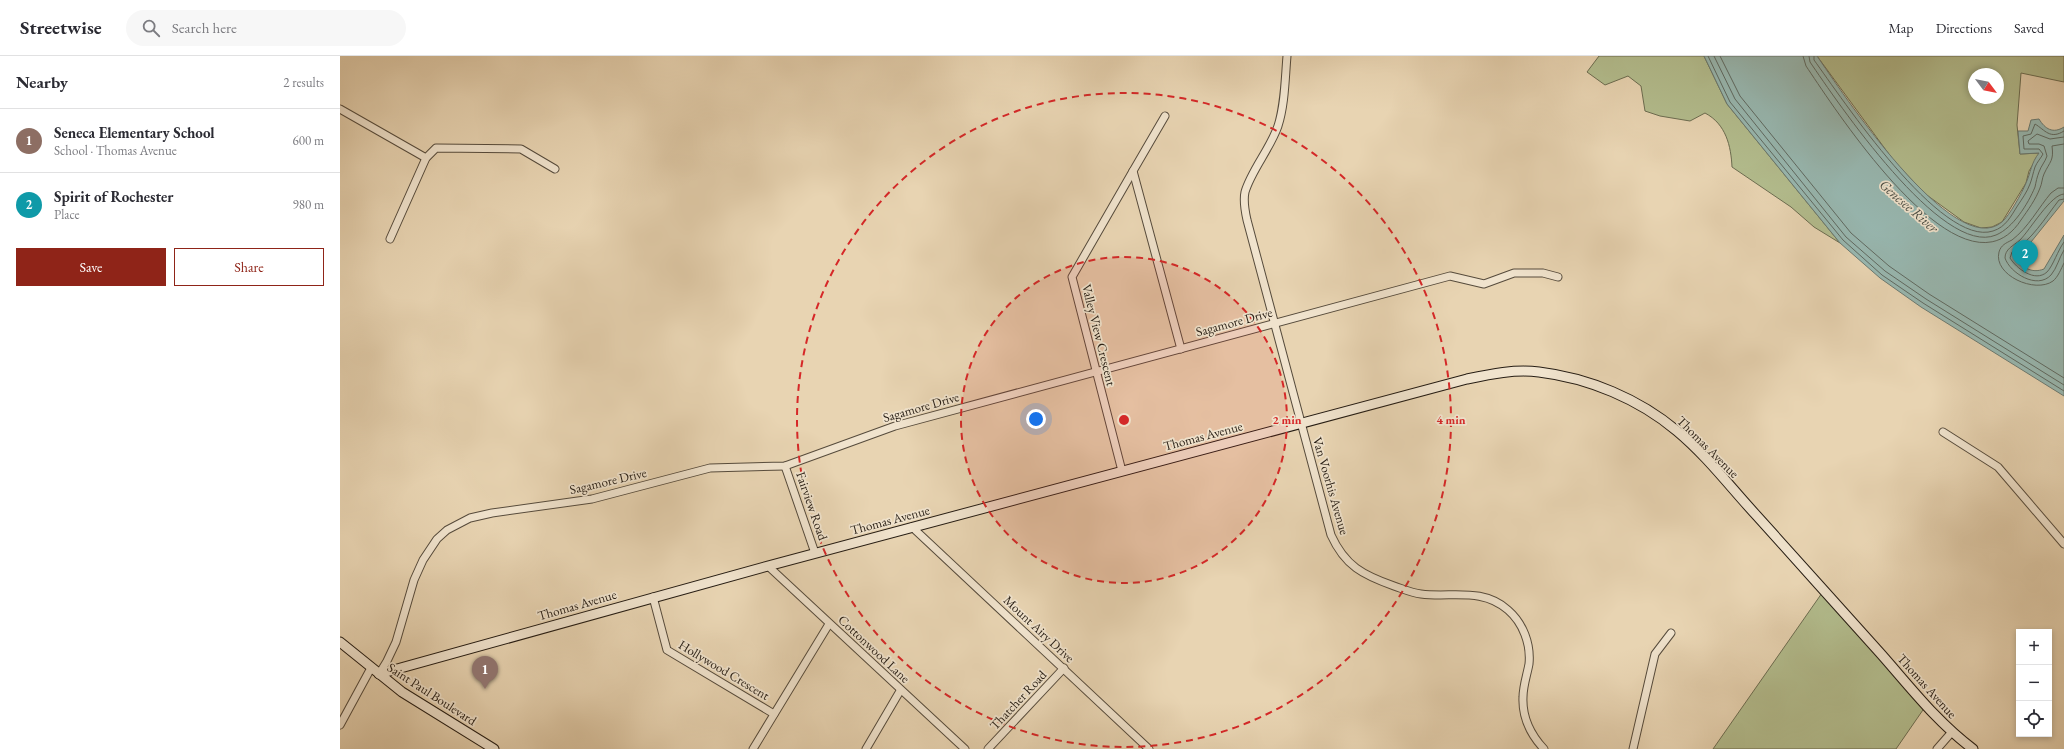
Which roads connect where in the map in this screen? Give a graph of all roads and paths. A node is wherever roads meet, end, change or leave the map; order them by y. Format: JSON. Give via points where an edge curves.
{"nodes":[{"id":1,"x":1287,"y":56,"type":"edge"},
{"id":2,"x":340,"y":109,"type":"edge"},
{"id":3,"x":1165,"y":116,"type":"dead end"},
{"id":4,"x":426,"y":158,"type":"junction"},
{"id":5,"x":555,"y":169,"type":"dead end"},
{"id":6,"x":1133,"y":171,"type":"junction"},
{"id":7,"x":390,"y":239,"type":"dead end"},
{"id":8,"x":1558,"y":277,"type":"dead end"},
{"id":9,"x":1274,"y":323,"type":"junction"},
{"id":10,"x":1181,"y":349,"type":"junction"},
{"id":11,"x":1096,"y":372,"type":"junction"},
{"id":12,"x":1301,"y":424,"type":"junction"},
{"id":13,"x":1943,"y":432,"type":"dead end"},
{"id":14,"x":785,"y":466,"type":"junction"},
{"id":15,"x":1122,"y":471,"type":"junction"},
{"id":16,"x":912,"y":527,"type":"junction"},
{"id":17,"x":2064,"y":544,"type":"edge"},
{"id":18,"x":815,"y":553,"type":"junction"},
{"id":19,"x":768,"y":566,"type":"junction"},
{"id":20,"x":653,"y":597,"type":"junction"},
{"id":21,"x":829,"y":624,"type":"junction"},
{"id":22,"x":1671,"y":633,"type":"dead end"},
{"id":23,"x":340,"y":642,"type":"edge"},
{"id":24,"x":1064,"y":668,"type":"junction"},
{"id":25,"x":375,"y":671,"type":"junction"},
{"id":26,"x":900,"y":691,"type":"junction"},
{"id":27,"x":774,"y":714,"type":"junction"},
{"id":28,"x":340,"y":725,"type":"edge"},
{"id":29,"x":1951,"y":733,"type":"junction"},
{"id":30,"x":489,"y":748,"type":"edge"},
{"id":31,"x":754,"y":749,"type":"edge"},
{"id":32,"x":866,"y":749,"type":"edge"},
{"id":33,"x":965,"y":749,"type":"edge"},
{"id":34,"x":988,"y":749,"type":"edge"},
{"id":35,"x":1149,"y":749,"type":"edge"},
{"id":36,"x":1544,"y":749,"type":"edge"},
{"id":37,"x":1633,"y":749,"type":"edge"},
{"id":38,"x":1937,"y":749,"type":"edge"},
{"id":39,"x":1973,"y":749,"type":"edge"}],
"edges":[{"from":1,"to":9,"type":"street","name":"Van Voorhis Avenue","via":[[1278,126],[1244,196],[1247,220]]},
{"from":2,"to":4,"type":"street"},
{"from":3,"to":6,"type":"street","name":"Valley View Crescent"},
{"from":4,"to":5,"type":"street","via":[[436,148],[521,149]]},
{"from":4,"to":7,"type":"street"},
{"from":6,"to":10,"type":"street"},
{"from":6,"to":11,"type":"street","name":"Valley View Crescent","via":[[1072,277]]},
{"from":8,"to":9,"type":"street","name":"Sagamore Drive","via":[[1543,272],[1514,273],[1484,284],[1450,276]]},
{"from":9,"to":10,"type":"street","name":"Sagamore Drive"},
{"from":9,"to":12,"type":"street","name":"Van Voorhis Avenue"},
{"from":10,"to":11,"type":"street","name":"Sagamore Drive"},
{"from":11,"to":14,"type":"street","name":"Sagamore Drive","via":[[895,426]]},
{"from":11,"to":15,"type":"street","name":"Valley View Crescent"},
{"from":12,"to":15,"type":"main road","name":"Thomas Avenue"},
{"from":12,"to":29,"type":"main road","name":"Thomas Avenue","via":[[1495,373],[1539,372],[1590,384],[1620,395],[1644,407],[1697,450]]},
{"from":12,"to":36,"type":"street","name":"Van Voorhis Avenue","via":[[1331,535],[1339,551],[1351,564],[1370,577],[1414,592],[1475,594],[1486,597],[1503,606],[1517,620],[1528,643],[1529,654],[1524,686],[1524,712],[1531,732]]},
{"from":13,"to":17,"type":"street","via":[[1998,467]]},
{"from":14,"to":18,"type":"street","name":"Fairview Road"},
{"from":14,"to":25,"type":"street","name":"Sagamore Drive","via":[[710,468],[592,499],[492,513],[459,523],[437,539],[423,560],[414,580],[394,647]]},
{"from":15,"to":16,"type":"main road","name":"Thomas Avenue"},
{"from":16,"to":18,"type":"main road","name":"Thomas Avenue"},
{"from":16,"to":24,"type":"street","name":"Mount Airy Drive"},
{"from":18,"to":19,"type":"main road","name":"Thomas Avenue"},
{"from":19,"to":20,"type":"main road","name":"Thomas Avenue"},
{"from":19,"to":21,"type":"street","name":"Cottonwood Lane"},
{"from":20,"to":25,"type":"main road","name":"Thomas Avenue"},
{"from":20,"to":27,"type":"street","name":"Hollywood Crescent","via":[[667,650]]},
{"from":21,"to":26,"type":"street","name":"Cottonwood Lane"},
{"from":21,"to":27,"type":"street"},
{"from":22,"to":37,"type":"street","via":[[1655,654]]},
{"from":23,"to":25,"type":"main road","name":"Saint Paul Boulevard"},
{"from":24,"to":34,"type":"street","name":"Thatcher Road"},
{"from":24,"to":35,"type":"street","name":"Mount Airy Drive"},
{"from":25,"to":28,"type":"street","name":"Sagamore Drive"},
{"from":25,"to":30,"type":"main road","name":"Saint Paul Boulevard","via":[[420,704]]},
{"from":26,"to":32,"type":"street"},
{"from":26,"to":33,"type":"street","name":"Cottonwood Lane"},
{"from":27,"to":31,"type":"street"},
{"from":29,"to":38,"type":"street"},
{"from":29,"to":39,"type":"main road","name":"Thomas Avenue"}]}
